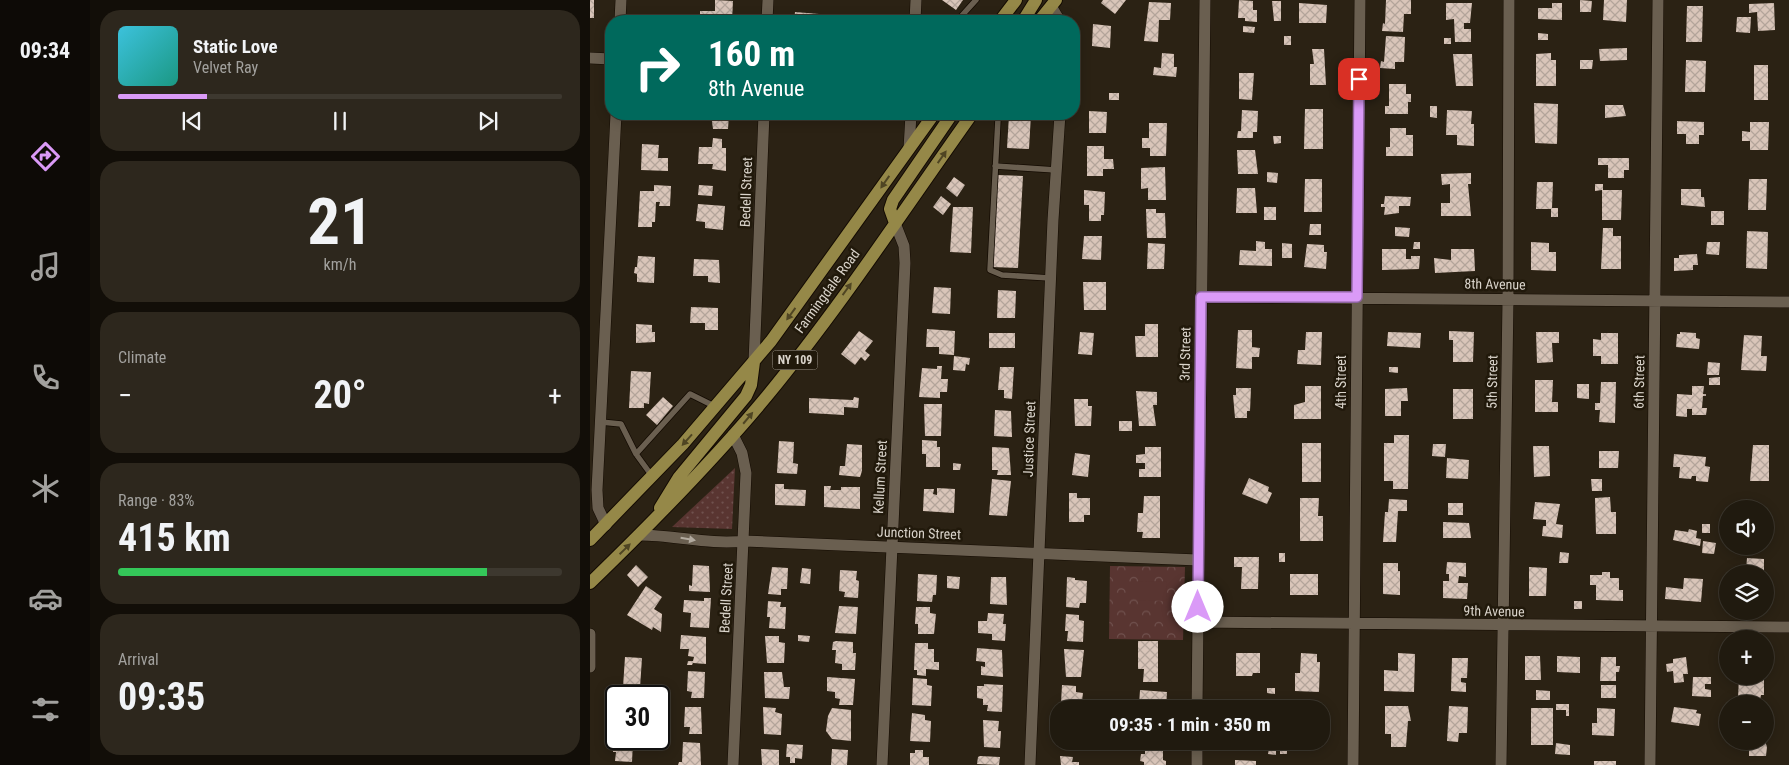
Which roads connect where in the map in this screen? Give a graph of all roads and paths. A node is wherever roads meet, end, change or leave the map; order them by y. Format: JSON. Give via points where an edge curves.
{"nodes":[{"id":1,"x":621,"y":0,"type":"edge"},
{"id":2,"x":768,"y":0,"type":"edge"},
{"id":3,"x":916,"y":0,"type":"edge"},
{"id":4,"x":976,"y":0,"type":"edge"},
{"id":5,"x":1016,"y":0,"type":"edge"},
{"id":6,"x":1036,"y":0,"type":"edge"},
{"id":7,"x":1205,"y":0,"type":"edge"},
{"id":8,"x":1360,"y":0,"type":"edge"},
{"id":9,"x":1509,"y":0,"type":"edge"},
{"id":10,"x":1658,"y":0,"type":"edge"},
{"id":11,"x":1053,"y":3,"type":"edge"},
{"id":12,"x":620,"y":15,"type":"edge"},
{"id":13,"x":768,"y":15,"type":"edge"},
{"id":14,"x":915,"y":15,"type":"edge"},
{"id":15,"x":962,"y":15,"type":"edge"},
{"id":16,"x":1005,"y":15,"type":"edge"},
{"id":17,"x":1027,"y":15,"type":"edge"},
{"id":18,"x":1044,"y":15,"type":"edge"},
{"id":19,"x":1058,"y":15,"type":"edge"},
{"id":20,"x":590,"y":58,"type":"edge"},
{"id":21,"x":605,"y":59,"type":"edge"},
{"id":22,"x":616,"y":120,"type":"edge"},
{"id":23,"x":764,"y":120,"type":"edge"},
{"id":24,"x":911,"y":120,"type":"edge"},
{"id":25,"x":930,"y":120,"type":"edge"},
{"id":26,"x":948,"y":120,"type":"edge"},
{"id":27,"x":968,"y":120,"type":"edge"},
{"id":28,"x":998,"y":120,"type":"edge"},
{"id":29,"x":1060,"y":120,"type":"edge"},
{"id":30,"x":909,"y":149,"type":"junction"},
{"id":31,"x":995,"y":166,"type":"junction"},
{"id":32,"x":1056,"y":170,"type":"junction"},
{"id":33,"x":895,"y":223,"type":"junction"},
{"id":34,"x":1050,"y":278,"type":"junction"},
{"id":35,"x":1201,"y":297,"type":"junction"},
{"id":36,"x":1357,"y":297,"type":"junction"},
{"id":37,"x":1508,"y":300,"type":"junction"},
{"id":38,"x":1655,"y":300,"type":"junction"},
{"id":39,"x":1789,"y":302,"type":"edge"},
{"id":40,"x":754,"y":362,"type":"junction"},
{"id":41,"x":716,"y":407,"type":"junction"},
{"id":42,"x":601,"y":422,"type":"junction"},
{"id":43,"x":733,"y":435,"type":"junction"},
{"id":44,"x":636,"y":454,"type":"junction"},
{"id":45,"x":653,"y":477,"type":"junction"},
{"id":46,"x":606,"y":524,"type":"junction"},
{"id":47,"x":651,"y":524,"type":"junction"},
{"id":48,"x":639,"y":535,"type":"junction"},
{"id":49,"x":590,"y":540,"type":"edge"},
{"id":50,"x":744,"y":541,"type":"junction"},
{"id":51,"x":891,"y":547,"type":"junction"},
{"id":52,"x":1040,"y":553,"type":"junction"},
{"id":53,"x":1198,"y":560,"type":"junction"},
{"id":54,"x":590,"y":583,"type":"edge"},
{"id":55,"x":1198,"y":622,"type":"junction"},
{"id":56,"x":1355,"y":624,"type":"junction"},
{"id":57,"x":1503,"y":626,"type":"junction"},
{"id":58,"x":1651,"y":626,"type":"junction"},
{"id":59,"x":1789,"y":627,"type":"edge"},
{"id":60,"x":590,"y":634,"type":"edge"},
{"id":61,"x":590,"y":668,"type":"edge"},
{"id":62,"x":1197,"y":700,"type":"edge"},
{"id":63,"x":1197,"y":750,"type":"edge"},
{"id":64,"x":734,"y":765,"type":"edge"},
{"id":65,"x":882,"y":765,"type":"edge"},
{"id":66,"x":1030,"y":765,"type":"edge"},
{"id":67,"x":1197,"y":765,"type":"edge"},
{"id":68,"x":1353,"y":765,"type":"edge"},
{"id":69,"x":1502,"y":765,"type":"edge"},
{"id":70,"x":1650,"y":765,"type":"edge"}],
"edges":[{"from":1,"to":12,"type":"street"},
{"from":2,"to":13,"type":"street"},
{"from":3,"to":14,"type":"street"},
{"from":4,"to":15,"type":"lane"},
{"from":5,"to":16,"type":"main road"},
{"from":6,"to":17,"type":"main road"},
{"from":7,"to":35,"type":"street","name":"3rd Street"},
{"from":8,"to":36,"type":"street","name":"4th Street"},
{"from":9,"to":37,"type":"street","name":"5th Street"},
{"from":10,"to":38,"type":"street","name":"6th Street"},
{"from":11,"to":18,"type":"main road"},
{"from":11,"to":19,"type":"street"},
{"from":20,"to":21,"type":"street"},
{"from":22,"to":42,"type":"street"},
{"from":23,"to":40,"type":"street","name":"Bedell Street"},
{"from":24,"to":30,"type":"street"},
{"from":25,"to":30,"type":"main road","name":"Farmingdale Road","number":"NY 109"},
{"from":26,"to":33,"type":"main road","via":[[893,200],[890,209]]},
{"from":33,"to":27,"type":"main road","name":"Farmingdale Road","number":"NY 109","one_way":true},
{"from":28,"to":31,"type":"lane"},
{"from":29,"to":32,"type":"street","name":"Justice Street"},
{"from":30,"to":40,"type":"main road","name":"Farmingdale Road","number":"NY 109","one_way":true},
{"from":31,"to":32,"type":"lane"},
{"from":31,"to":34,"type":"lane","via":[[990,270],[1002,275]]},
{"from":32,"to":34,"type":"street","name":"Justice Street"},
{"from":43,"to":33,"type":"main road","name":"Farmingdale Road","number":"NY 109","one_way":true,"via":[[804,348]]},
{"from":33,"to":51,"type":"street","name":"Kellum Street","via":[[904,246],[905,263]]},
{"from":34,"to":52,"type":"street","name":"Justice Street"},
{"from":35,"to":36,"type":"street","name":"8th Avenue"},
{"from":35,"to":53,"type":"street","name":"3rd Street"},
{"from":36,"to":37,"type":"street","name":"8th Avenue"},
{"from":36,"to":56,"type":"street","name":"4th Street"},
{"from":37,"to":38,"type":"street","name":"8th Avenue"},
{"from":37,"to":57,"type":"street","name":"5th Street"},
{"from":38,"to":39,"type":"street","name":"8th Avenue"},
{"from":38,"to":58,"type":"street","name":"6th Street"},
{"from":40,"to":41,"type":"main road","name":"Farmingdale Road","number":"NY 109"},
{"from":40,"to":47,"type":"main road","via":[[746,396],[679,477]]},
{"from":41,"to":44,"type":"lane","via":[[690,394]]},
{"from":41,"to":45,"type":"main road","name":"Farmingdale Road","number":"NY 109","one_way":true},
{"from":42,"to":44,"type":"lane","via":[[621,424]]},
{"from":42,"to":46,"type":"street","via":[[597,490],[600,514]]},
{"from":43,"to":47,"type":"main road","name":"Farmingdale Road","number":"NY 109"},
{"from":43,"to":50,"type":"street","name":"Bedell Street","via":[[746,465]]},
{"from":44,"to":45,"type":"lane"},
{"from":45,"to":46,"type":"main road","name":"Farmingdale Road","number":"NY 109"},
{"from":46,"to":49,"type":"main road","name":"Farmingdale Road","number":"NY 109"},
{"from":47,"to":48,"type":"main road","name":"Farmingdale Road","number":"NY 109"},
{"from":48,"to":50,"type":"street","name":"Junction Street","one_way":true,"via":[[728,543]]},
{"from":54,"to":48,"type":"main road","name":"Farmingdale Road","number":"NY 109","one_way":true},
{"from":50,"to":51,"type":"street","name":"Junction Street"},
{"from":50,"to":64,"type":"street","name":"Bedell Street"},
{"from":51,"to":52,"type":"street","name":"Junction Street"},
{"from":51,"to":65,"type":"street","name":"Kellum Street"},
{"from":52,"to":53,"type":"street","name":"Junction Street"},
{"from":52,"to":66,"type":"street","name":"Justice Street"},
{"from":53,"to":55,"type":"street","name":"3rd Street"},
{"from":55,"to":56,"type":"street","name":"9th Avenue"},
{"from":55,"to":62,"type":"street","name":"3rd Street"},
{"from":56,"to":57,"type":"street","name":"9th Avenue"},
{"from":56,"to":68,"type":"street","name":"4th Street"},
{"from":57,"to":58,"type":"street","name":"9th Avenue"},
{"from":57,"to":69,"type":"street","name":"5th Street"},
{"from":58,"to":59,"type":"street","name":"9th Avenue"},
{"from":58,"to":70,"type":"street","name":"6th Street"},
{"from":60,"to":61,"type":"street"},
{"from":63,"to":67,"type":"street"}]}
